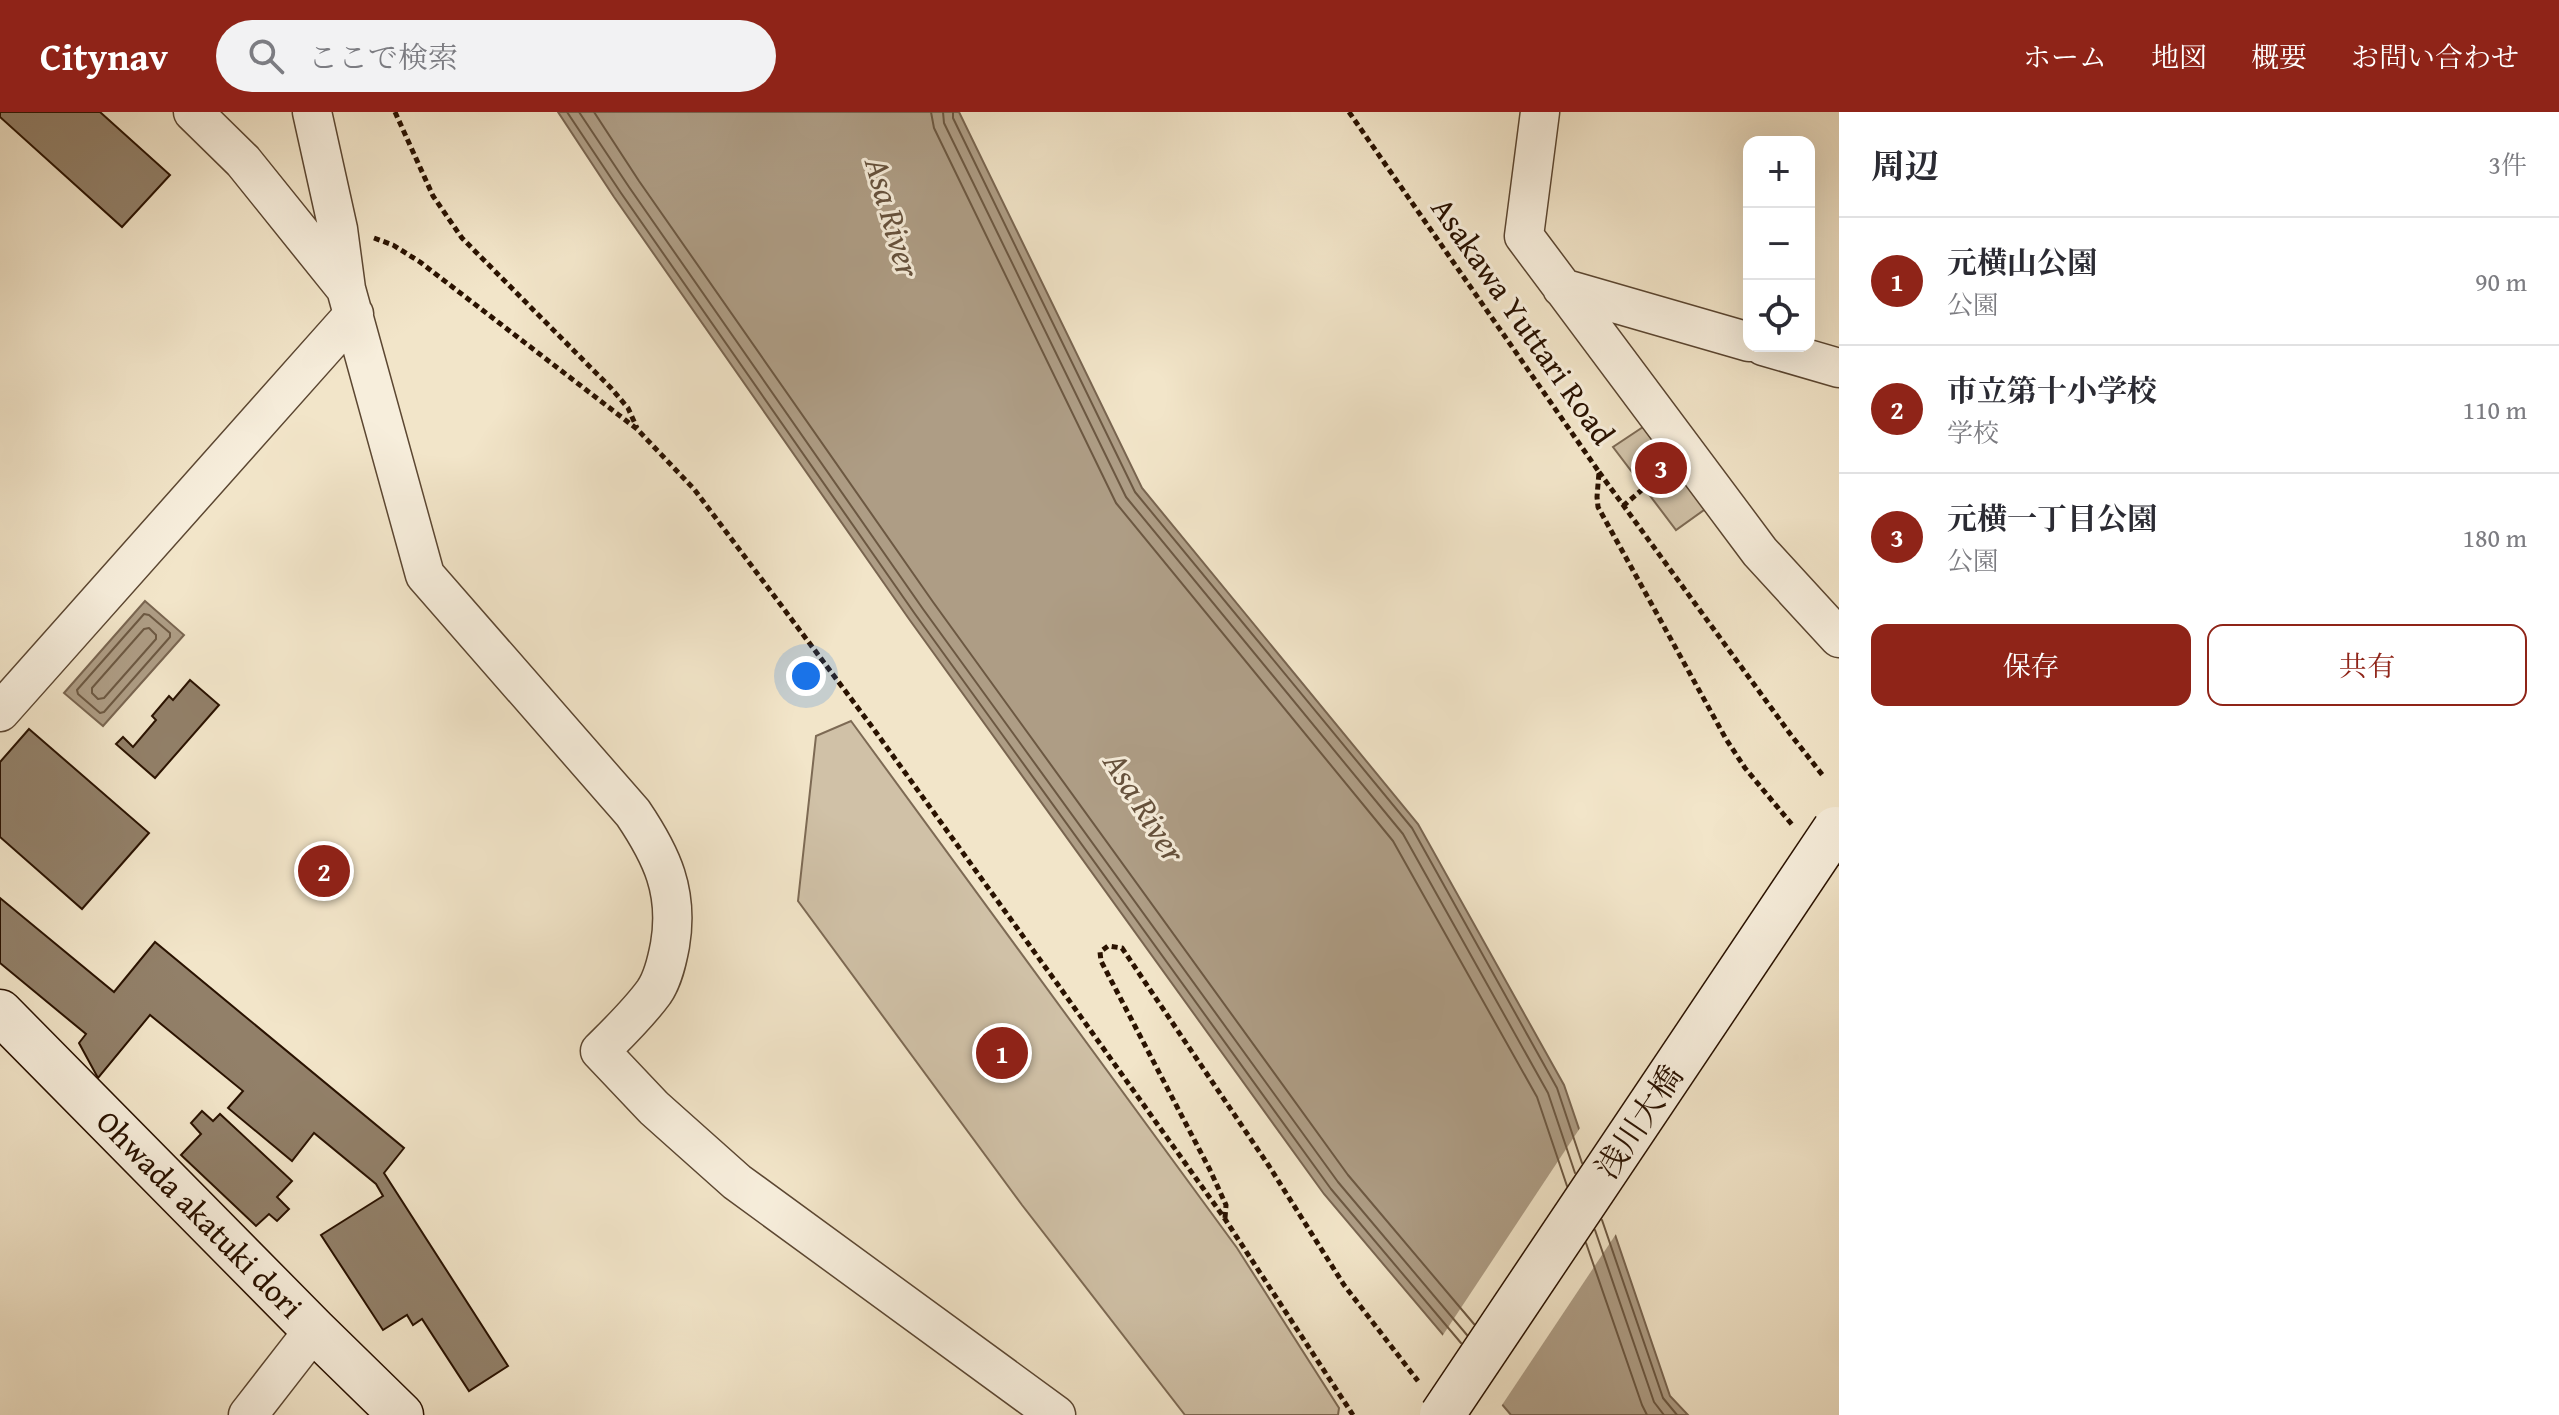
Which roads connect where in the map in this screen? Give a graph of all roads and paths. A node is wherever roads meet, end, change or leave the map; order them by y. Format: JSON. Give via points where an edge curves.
{"nodes":[{"id":1,"x":193,"y":112,"type":"edge"},
{"id":2,"x":312,"y":112,"type":"edge"},
{"id":3,"x":395,"y":112,"type":"edge"},
{"id":4,"x":1349,"y":112,"type":"edge"},
{"id":5,"x":1540,"y":112,"type":"edge"},
{"id":6,"x":338,"y":229,"type":"junction"},
{"id":7,"x":1562,"y":288,"type":"junction"},
{"id":8,"x":350,"y":302,"type":"junction"},
{"id":9,"x":1743,"y":340,"type":"edge"},
{"id":10,"x":1784,"y":352,"type":"edge"},
{"id":11,"x":1839,"y":368,"type":"edge"},
{"id":12,"x":637,"y":429,"type":"junction"},
{"id":13,"x":1599,"y":472,"type":"junction"},
{"id":14,"x":1644,"y":488,"type":"dead end"},
{"id":15,"x":1623,"y":506,"type":"junction"},
{"id":16,"x":1839,"y":638,"type":"edge"},
{"id":17,"x":0,"y":712,"type":"edge"},
{"id":18,"x":1824,"y":777,"type":"dead end"},
{"id":19,"x":1824,"y":828,"type":"edge"},
{"id":20,"x":0,"y":1012,"type":"edge"},
{"id":21,"x":1225,"y":1219,"type":"junction"},
{"id":22,"x":314,"y":1330,"type":"junction"},
{"id":23,"x":1414,"y":1374,"type":"dead end"},
{"id":24,"x":248,"y":1415,"type":"edge"},
{"id":25,"x":401,"y":1415,"type":"edge"},
{"id":26,"x":1056,"y":1415,"type":"edge"},
{"id":27,"x":1353,"y":1415,"type":"edge"},
{"id":28,"x":1442,"y":1415,"type":"edge"}],
"edges":[{"from":1,"to":8,"type":"street","via":[[243,161]]},
{"from":2,"to":6,"type":"street"},
{"from":3,"to":12,"type":"path","via":[[433,196],[462,238],[611,388]]},
{"from":4,"to":13,"type":"path","name":"Asakawa Yuttari Road"},
{"from":5,"to":7,"type":"street","via":[[1524,236]]},
{"from":6,"to":8,"type":"street"},
{"from":6,"to":12,"type":"path","via":[[393,245],[420,262]]},
{"from":7,"to":9,"type":"street"},
{"from":7,"to":16,"type":"street","via":[[1760,552]]},
{"from":8,"to":17,"type":"street"},
{"from":8,"to":26,"type":"street","via":[[425,575],[633,813],[653,842],[671,889],[672,932],[656,989],[600,1051],[737,1182]]},
{"from":10,"to":11,"type":"street"},
{"from":12,"to":21,"type":"path","via":[[694,489],[796,623]]},
{"from":13,"to":15,"type":"path"},
{"from":13,"to":19,"type":"path","name":"Asakawa Yuttari Road","via":[[1598,507],[1726,739],[1745,768]]},
{"from":14,"to":15,"type":"path"},
{"from":15,"to":18,"type":"path"},
{"from":19,"to":28,"type":"street","name":"浅川大橋","bridge":true},
{"from":20,"to":22,"type":"street","name":"Ohwada akatuki dori"},
{"from":21,"to":23,"type":"path","via":[[1226,1205],[1210,1170],[1101,961],[1100,952],[1108,946],[1122,948],[1344,1285]]},
{"from":21,"to":27,"type":"path"},
{"from":22,"to":24,"type":"street"},
{"from":22,"to":25,"type":"street","name":"Ohwada akatuki dori"}]}
